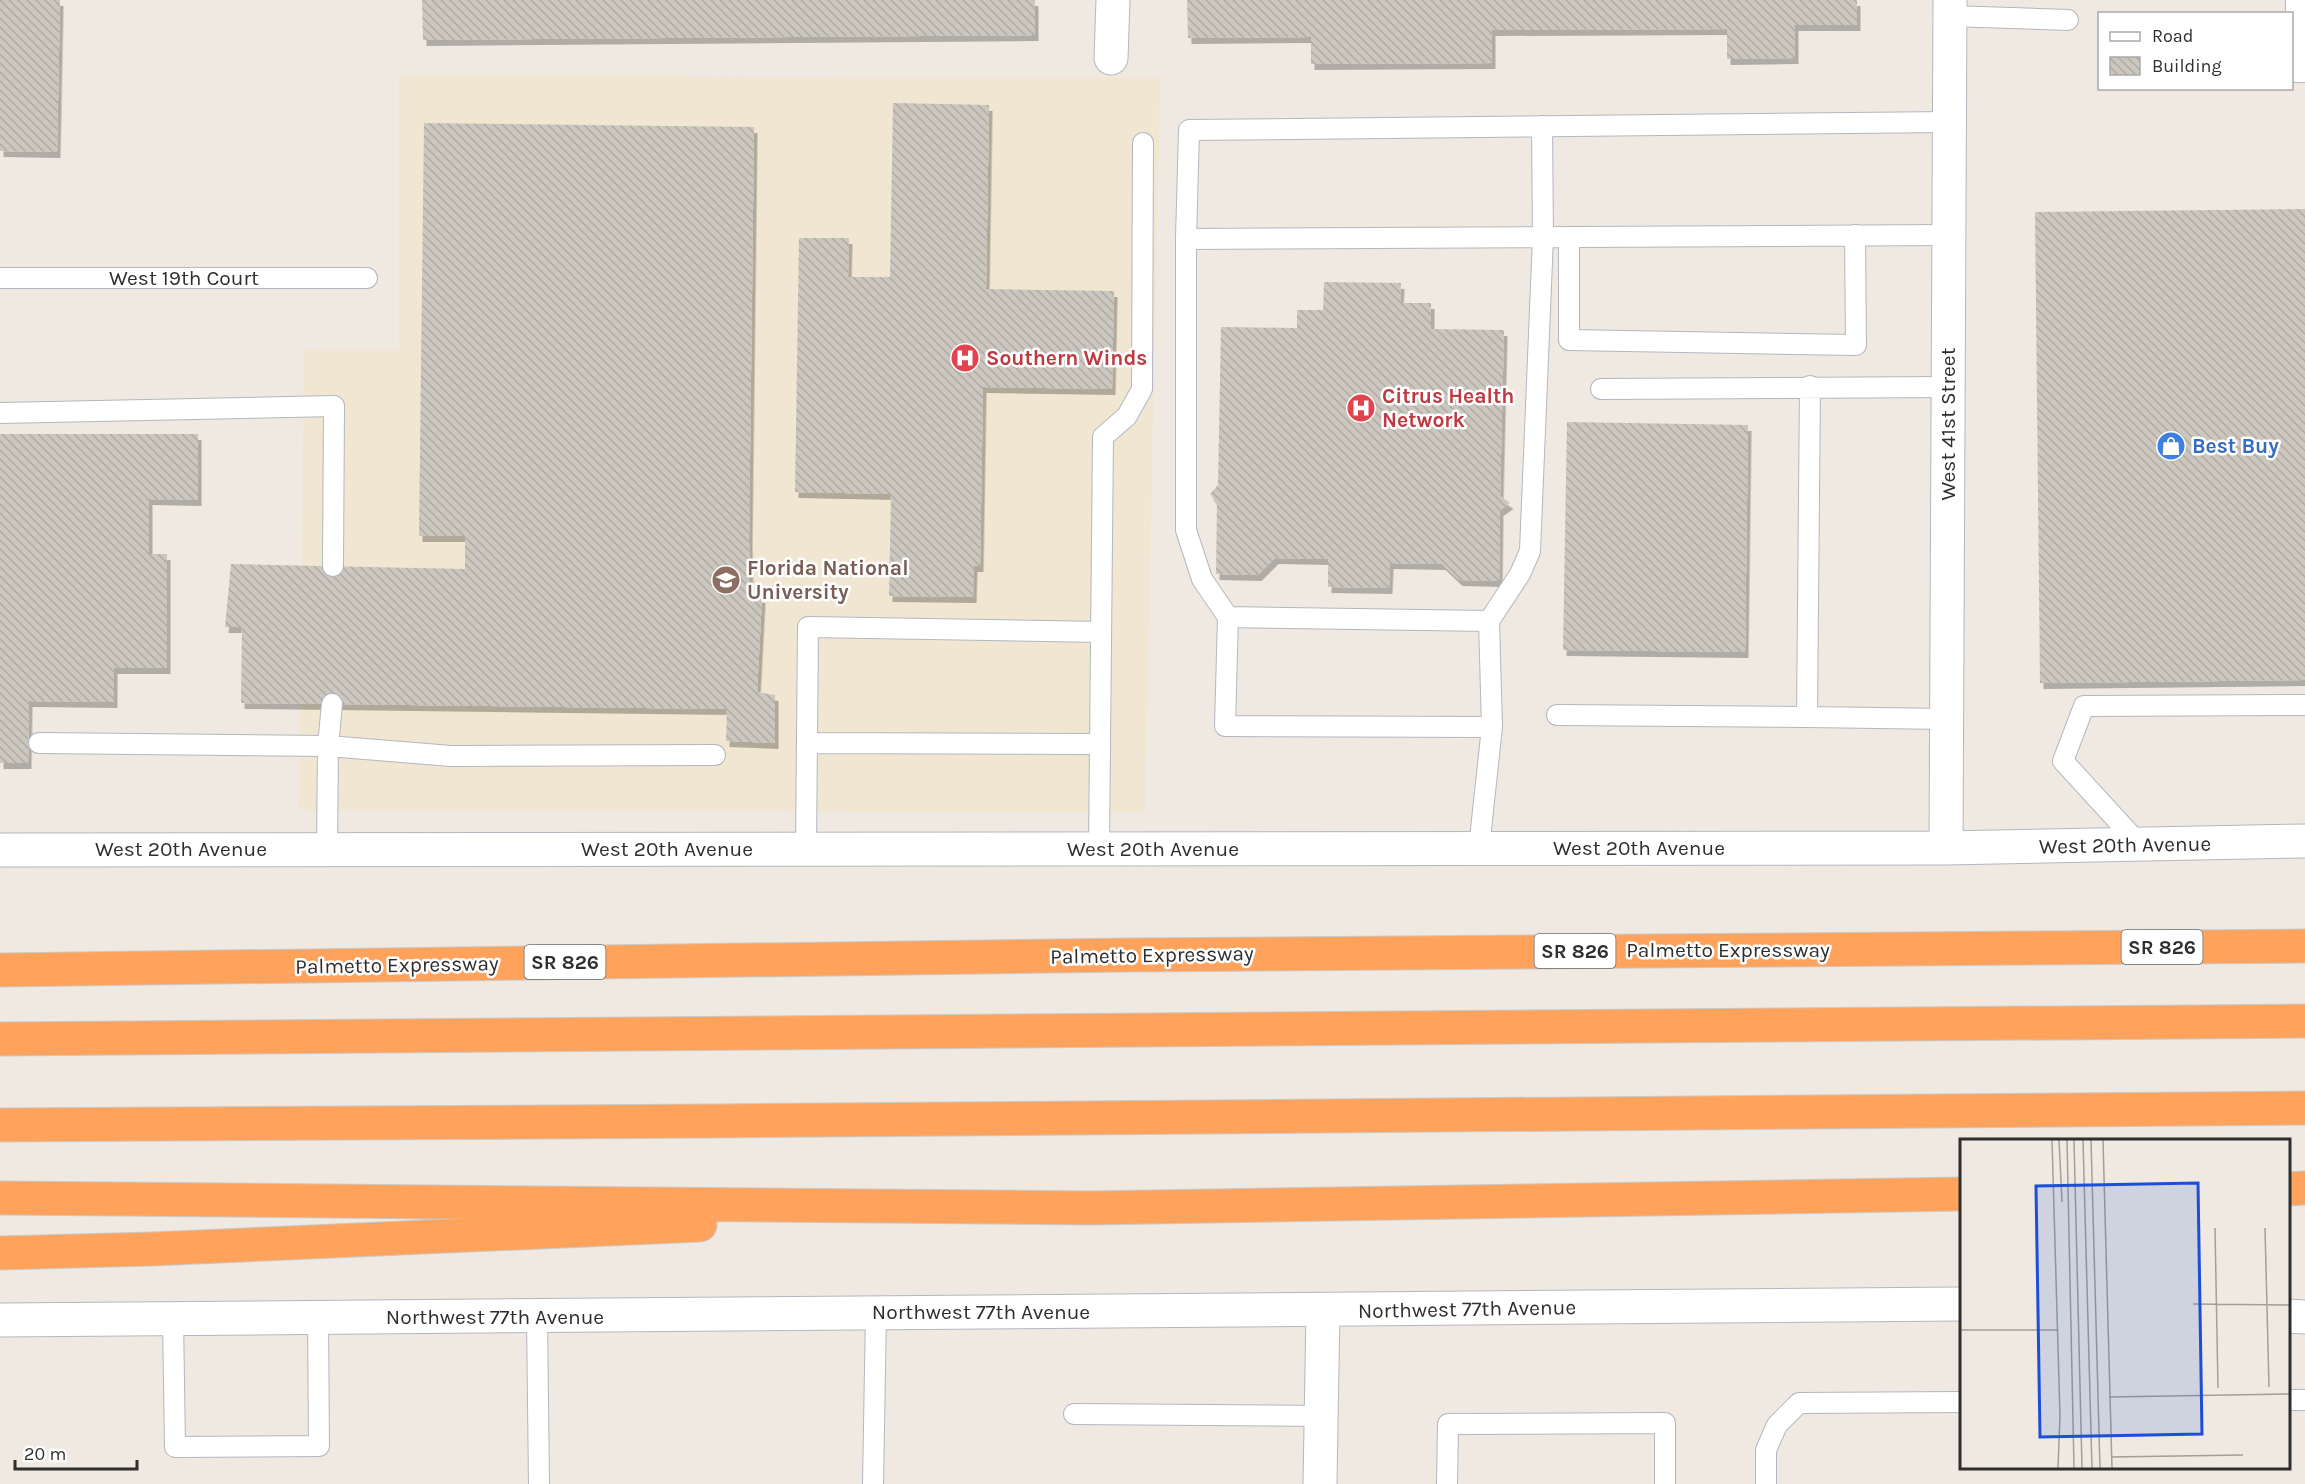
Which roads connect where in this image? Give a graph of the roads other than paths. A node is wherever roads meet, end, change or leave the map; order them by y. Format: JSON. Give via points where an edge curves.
{"nodes":[{"id":1,"x":1113,"y":0,"type":"edge"},
{"id":2,"x":2296,"y":0,"type":"edge"},
{"id":3,"x":1950,"y":8,"type":"edge"},
{"id":4,"x":2068,"y":21,"type":"dead end"},
{"id":5,"x":1111,"y":58,"type":"dead end"},
{"id":6,"x":2305,"y":72,"type":"edge"},
{"id":7,"x":1949,"y":122,"type":"junction"},
{"id":8,"x":1542,"y":126,"type":"junction"},
{"id":9,"x":1143,"y":143,"type":"dead end"},
{"id":10,"x":1855,"y":235,"type":"junction"},
{"id":11,"x":1948,"y":235,"type":"junction"},
{"id":12,"x":1543,"y":237,"type":"junction"},
{"id":13,"x":1569,"y":237,"type":"junction"},
{"id":14,"x":1186,"y":239,"type":"junction"},
{"id":15,"x":0,"y":278,"type":"edge"},
{"id":16,"x":367,"y":278,"type":"dead end"},
{"id":17,"x":1810,"y":386,"type":"junction"},
{"id":18,"x":1948,"y":387,"type":"junction"},
{"id":19,"x":1602,"y":389,"type":"dead end"},
{"id":20,"x":0,"y":413,"type":"edge"},
{"id":21,"x":333,"y":566,"type":"dead end"},
{"id":22,"x":1228,"y":617,"type":"junction"},
{"id":23,"x":1489,"y":621,"type":"junction"},
{"id":24,"x":1101,"y":632,"type":"junction"},
{"id":25,"x":332,"y":704,"type":"dead end"},
{"id":26,"x":2305,"y":705,"type":"edge"},
{"id":27,"x":1557,"y":715,"type":"dead end"},
{"id":28,"x":1807,"y":717,"type":"junction"},
{"id":29,"x":1947,"y":719,"type":"junction"},
{"id":30,"x":1492,"y":728,"type":"junction"},
{"id":31,"x":39,"y":743,"type":"dead end"},
{"id":32,"x":807,"y":743,"type":"junction"},
{"id":33,"x":1100,"y":744,"type":"junction"},
{"id":34,"x":328,"y":746,"type":"junction"},
{"id":35,"x":715,"y":755,"type":"dead end"},
{"id":36,"x":2305,"y":841,"type":"edge"},
{"id":37,"x":2139,"y":844,"type":"junction"},
{"id":38,"x":1479,"y":848,"type":"junction"},
{"id":39,"x":1946,"y":848,"type":"junction"},
{"id":40,"x":327,"y":849,"type":"junction"},
{"id":41,"x":806,"y":849,"type":"junction"},
{"id":42,"x":1099,"y":849,"type":"junction"},
{"id":43,"x":0,"y":850,"type":"edge"},
{"id":44,"x":2305,"y":946,"type":"edge"},
{"id":45,"x":0,"y":970,"type":"edge"},
{"id":46,"x":2305,"y":1021,"type":"edge"},
{"id":47,"x":0,"y":1039,"type":"edge"},
{"id":48,"x":2305,"y":1108,"type":"edge"},
{"id":49,"x":0,"y":1125,"type":"edge"},
{"id":50,"x":2305,"y":1188,"type":"edge"},
{"id":51,"x":2290,"y":1189,"type":"edge"},
{"id":52,"x":1960,"y":1194,"type":"edge"},
{"id":53,"x":0,"y":1198,"type":"edge"},
{"id":54,"x":1090,"y":1208,"type":"junction"},
{"id":55,"x":0,"y":1253,"type":"edge"},
{"id":56,"x":1960,"y":1304,"type":"edge"},
{"id":57,"x":1323,"y":1310,"type":"junction"},
{"id":58,"x":876,"y":1312,"type":"junction"},
{"id":59,"x":2290,"y":1316,"type":"edge"},
{"id":60,"x":537,"y":1317,"type":"junction"},
{"id":61,"x":2305,"y":1317,"type":"edge"},
{"id":62,"x":318,"y":1318,"type":"junction"},
{"id":63,"x":173,"y":1319,"type":"junction"},
{"id":64,"x":0,"y":1320,"type":"edge"},
{"id":65,"x":1960,"y":1402,"type":"edge"},
{"id":66,"x":1074,"y":1414,"type":"dead end"},
{"id":67,"x":1322,"y":1416,"type":"junction"},
{"id":68,"x":539,"y":1484,"type":"edge"},
{"id":69,"x":873,"y":1484,"type":"edge"},
{"id":70,"x":1320,"y":1484,"type":"edge"},
{"id":71,"x":1448,"y":1484,"type":"edge"},
{"id":72,"x":1665,"y":1484,"type":"edge"},
{"id":73,"x":1766,"y":1484,"type":"edge"}],
"edges":[{"from":1,"to":5,"type":"street"},
{"from":2,"to":6,"type":"lane","via":[[2295,72]]},
{"from":3,"to":4,"type":"lane"},
{"from":3,"to":7,"type":"street","name":"West 41st Street"},
{"from":7,"to":8,"type":"lane"},
{"from":7,"to":11,"type":"street","name":"West 41st Street"},
{"from":8,"to":12,"type":"lane"},
{"from":8,"to":14,"type":"lane","via":[[1189,130]]},
{"from":9,"to":24,"type":"lane","via":[[1142,389],[1127,416],[1103,437]]},
{"from":10,"to":11,"type":"lane"},
{"from":10,"to":13,"type":"lane"},
{"from":10,"to":13,"type":"lane","via":[[1856,345],[1569,340]]},
{"from":11,"to":18,"type":"street","name":"West 41st Street"},
{"from":12,"to":13,"type":"lane"},
{"from":12,"to":14,"type":"lane"},
{"from":12,"to":23,"type":"lane","via":[[1530,551]]},
{"from":14,"to":22,"type":"lane","via":[[1186,530],[1202,579]]},
{"from":15,"to":16,"type":"lane","name":"West 19th Court"},
{"from":17,"to":18,"type":"lane"},
{"from":17,"to":19,"type":"lane"},
{"from":17,"to":28,"type":"lane"},
{"from":18,"to":29,"type":"street","name":"West 41st Street"},
{"from":20,"to":21,"type":"lane","via":[[334,405]]},
{"from":22,"to":23,"type":"lane"},
{"from":22,"to":30,"type":"lane","via":[[1224,726]]},
{"from":23,"to":30,"type":"lane"},
{"from":24,"to":32,"type":"lane","via":[[808,627]]},
{"from":24,"to":33,"type":"lane"},
{"from":25,"to":34,"type":"lane"},
{"from":26,"to":37,"type":"lane","via":[[2084,706],[2063,761]]},
{"from":27,"to":28,"type":"lane"},
{"from":28,"to":29,"type":"lane"},
{"from":29,"to":39,"type":"street","name":"West 41st Street"},
{"from":30,"to":38,"type":"lane"},
{"from":31,"to":34,"type":"lane"},
{"from":32,"to":33,"type":"lane"},
{"from":32,"to":41,"type":"lane"},
{"from":33,"to":42,"type":"lane"},
{"from":34,"to":35,"type":"lane","via":[[451,756]]},
{"from":34,"to":40,"type":"lane"},
{"from":36,"to":37,"type":"street","name":"West 20th Avenue"},
{"from":37,"to":39,"type":"street","name":"West 20th Avenue"},
{"from":38,"to":39,"type":"street","name":"West 20th Avenue"},
{"from":38,"to":42,"type":"street","name":"West 20th Avenue"},
{"from":40,"to":41,"type":"street","name":"West 20th Avenue"},
{"from":40,"to":43,"type":"street","name":"West 20th Avenue"},
{"from":41,"to":42,"type":"street","name":"West 20th Avenue"},
{"from":44,"to":45,"type":"highway","name":"Palmetto Expressway","number":"SR 826","via":[[1142,955]]},
{"from":46,"to":47,"type":"highway"},
{"from":48,"to":49,"type":"highway"},
{"from":50,"to":51,"type":"highway"},
{"from":52,"to":54,"type":"highway"},
{"from":53,"to":54,"type":"highway"},
{"from":54,"to":55,"type":"highway"},
{"from":56,"to":57,"type":"street","name":"Northwest 77th Avenue"},
{"from":57,"to":58,"type":"street","name":"Northwest 77th Avenue"},
{"from":57,"to":67,"type":"street"},
{"from":58,"to":60,"type":"street","name":"Northwest 77th Avenue"},
{"from":58,"to":69,"type":"lane"},
{"from":59,"to":61,"type":"street"},
{"from":60,"to":62,"type":"street","name":"Northwest 77th Avenue"},
{"from":60,"to":68,"type":"lane"},
{"from":62,"to":63,"type":"street","name":"Northwest 77th Avenue"},
{"from":62,"to":63,"type":"lane","via":[[320,1446],[175,1447]]},
{"from":63,"to":64,"type":"street","name":"Northwest 77th Avenue"},
{"from":65,"to":73,"type":"lane","via":[[1799,1403],[1777,1425],[1766,1450]]},
{"from":66,"to":67,"type":"lane"},
{"from":67,"to":70,"type":"street"},
{"from":71,"to":72,"type":"lane","via":[[1448,1424],[1665,1423]]}]}
